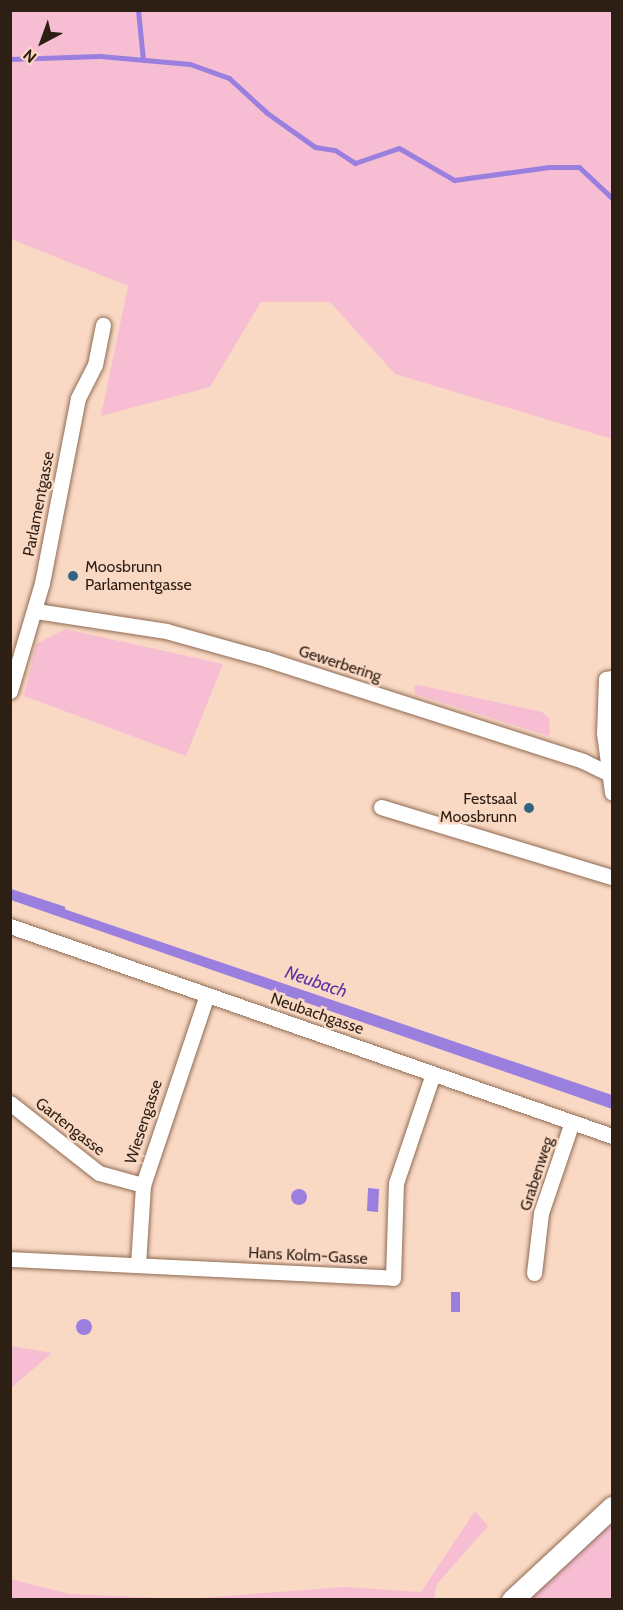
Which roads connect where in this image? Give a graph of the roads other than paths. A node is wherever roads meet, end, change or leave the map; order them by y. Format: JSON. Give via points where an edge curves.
{"nodes":[{"id":1,"x":104,"y":325,"type":"dead end"},
{"id":2,"x":36,"y":611,"type":"junction"},
{"id":3,"x":612,"y":678,"type":"edge"},
{"id":4,"x":10,"y":691,"type":"edge"},
{"id":5,"x":608,"y":772,"type":"junction"},
{"id":6,"x":612,"y":792,"type":"edge"},
{"id":7,"x":381,"y":807,"type":"dead end"},
{"id":8,"x":612,"y":877,"type":"edge"},
{"id":9,"x":10,"y":926,"type":"edge"},
{"id":10,"x":207,"y":995,"type":"junction"},
{"id":11,"x":433,"y":1074,"type":"junction"},
{"id":12,"x":10,"y":1103,"type":"edge"},
{"id":13,"x":572,"y":1122,"type":"junction"},
{"id":14,"x":612,"y":1136,"type":"edge"},
{"id":15,"x":143,"y":1185,"type":"junction"},
{"id":16,"x":10,"y":1259,"type":"edge"},
{"id":17,"x":138,"y":1265,"type":"junction"},
{"id":18,"x":534,"y":1273,"type":"dead end"},
{"id":19,"x":612,"y":1507,"type":"edge"},
{"id":20,"x":512,"y":1599,"type":"edge"}],
"edges":[{"from":1,"to":2,"type":"street","name":"Parlamentgasse","via":[[95,365],[78,398]]},
{"from":2,"to":4,"type":"street","name":"Parlamentgasse"},
{"from":2,"to":5,"type":"street","name":"Gewerbering","via":[[166,631],[266,658]]},
{"from":3,"to":5,"type":"street","via":[[606,679],[604,733]]},
{"from":5,"to":6,"type":"street"},
{"from":7,"to":8,"type":"street"},
{"from":9,"to":10,"type":"street","name":"Neubachgasse"},
{"from":10,"to":11,"type":"street","name":"Neubachgasse"},
{"from":10,"to":15,"type":"street","name":"Wiesengasse"},
{"from":11,"to":13,"type":"street","name":"Neubachgasse"},
{"from":11,"to":17,"type":"street","name":"Hans Kolm-Gasse","via":[[396,1183],[393,1278]]},
{"from":12,"to":15,"type":"street","name":"Gartengasse","via":[[99,1173]]},
{"from":13,"to":14,"type":"street","name":"Neubachgasse"},
{"from":13,"to":18,"type":"street","name":"Grabenweg","via":[[541,1213]]},
{"from":15,"to":17,"type":"street","name":"Wiesengasse"},
{"from":16,"to":17,"type":"street","name":"Hans Kolm-Gasse"},
{"from":19,"to":20,"type":"main road"}]}
